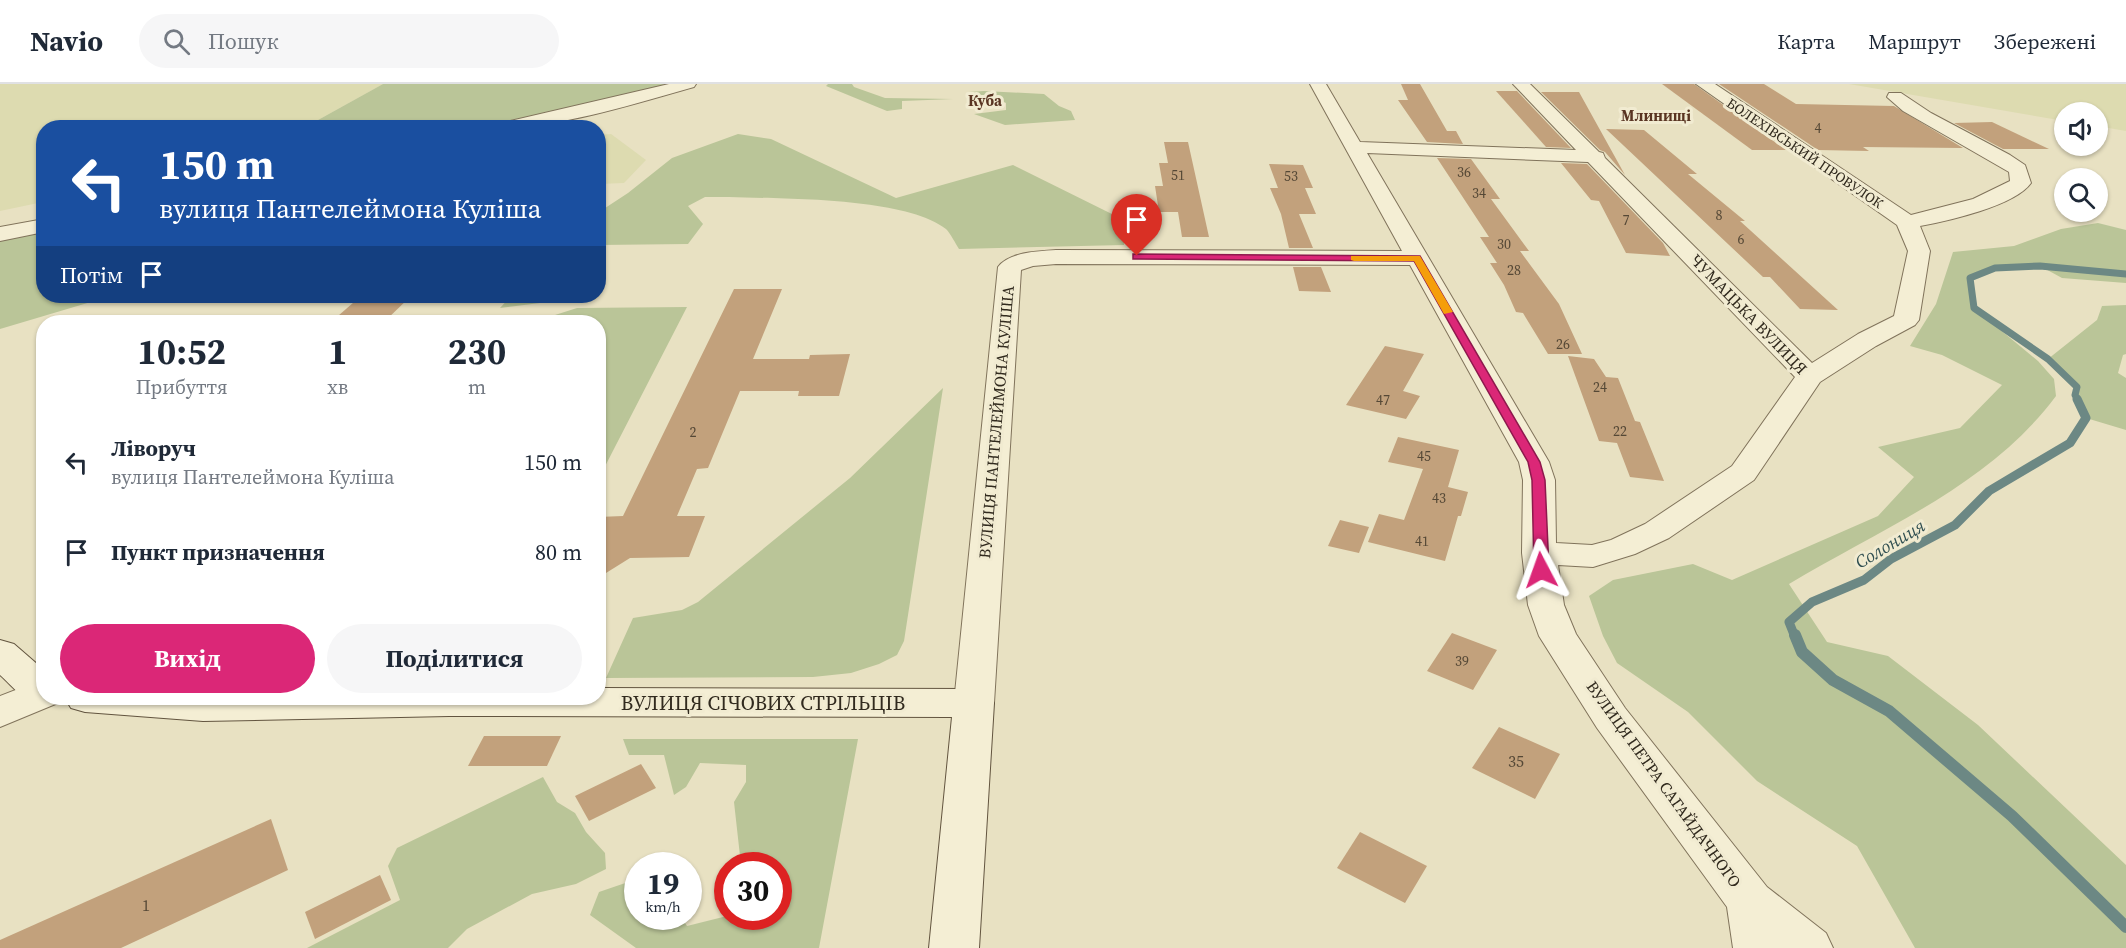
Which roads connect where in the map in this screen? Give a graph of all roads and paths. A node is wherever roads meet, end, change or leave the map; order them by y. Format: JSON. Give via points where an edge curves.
{"nodes":[{"id":1,"x":688,"y":84,"type":"edge"},
{"id":2,"x":1318,"y":84,"type":"edge"},
{"id":3,"x":1521,"y":84,"type":"edge"},
{"id":4,"x":1704,"y":84,"type":"edge"},
{"id":5,"x":1895,"y":97,"type":"dead end"},
{"id":6,"x":539,"y":120,"type":"edge"},
{"id":7,"x":1356,"y":147,"type":"junction"},
{"id":8,"x":1596,"y":157,"type":"junction"},
{"id":9,"x":1907,"y":222,"type":"junction"},
{"id":10,"x":36,"y":227,"type":"edge"},
{"id":11,"x":0,"y":234,"type":"edge"},
{"id":12,"x":1417,"y":258,"type":"junction"},
{"id":13,"x":1810,"y":376,"type":"junction"},
{"id":14,"x":1539,"y":553,"type":"junction"},
{"id":15,"x":0,"y":653,"type":"edge"},
{"id":16,"x":36,"y":686,"type":"edge"},
{"id":17,"x":36,"y":696,"type":"edge"},
{"id":18,"x":606,"y":702,"type":"edge"},
{"id":19,"x":974,"y":703,"type":"junction"},
{"id":20,"x":177,"y":705,"type":"edge"},
{"id":21,"x":301,"y":705,"type":"edge"},
{"id":22,"x":0,"y":712,"type":"edge"},
{"id":23,"x":1750,"y":901,"type":"junction"},
{"id":24,"x":954,"y":948,"type":"edge"},
{"id":25,"x":1758,"y":948,"type":"edge"},
{"id":26,"x":1808,"y":948,"type":"edge"}],
"edges":[{"from":1,"to":6,"type":"street"},
{"from":2,"to":7,"type":"street","name":"ВУЛИЦЯ ПЕТРА САГАЙДАЧНОГО"},
{"from":3,"to":8,"type":"street","name":"ЧУМАЦЬКА ВУЛИЦЯ"},
{"from":4,"to":9,"type":"street","name":"БОЛЕХІВСЬКИЙ ПРОВУЛОК"},
{"from":5,"to":9,"type":"street","via":[[1998,154],[2018,169],[2021,183],[2004,195],[1944,216]]},
{"from":7,"to":8,"type":"street"},
{"from":7,"to":12,"type":"street","name":"ВУЛИЦЯ ПЕТРА САГАЙДАЧНОГО"},
{"from":8,"to":13,"type":"street","name":"ЧУМАЦЬКА ВУЛИЦЯ"},
{"from":9,"to":13,"type":"street","via":[[1919,251],[1906,320]]},
{"from":10,"to":11,"type":"street"},
{"from":12,"to":14,"type":"street","name":"ВУЛИЦЯ ПЕТРА САГАЙДАЧНОГО","via":[[1534,462],[1539,480]]},
{"from":12,"to":19,"type":"street","name":"ВУЛИЦЯ ПАНТЕЛЕЙМОНА КУЛІША","via":[[1047,258],[1010,267]]},
{"from":13,"to":14,"type":"street","name":"ЧУМАЦЬКА ВУЛИЦЯ","via":[[1743,473],[1657,531],[1593,556]]},
{"from":14,"to":23,"type":"street","name":"ВУЛИЦЯ ПЕТРА САГАЙДАЧНОГО","via":[[1546,605],[1558,636],[1611,718]]},
{"from":15,"to":16,"type":"street"},
{"from":17,"to":22,"type":"street"},
{"from":18,"to":19,"type":"street","name":"ВУЛИЦЯ СІЧОВИХ СТРІЛЬЦІВ"},
{"from":19,"to":24,"type":"street","name":"ВУЛИЦЯ ПАНТЕЛЕЙМОНА КУЛІША"},
{"from":20,"to":21,"type":"street","name":"ВУЛИЦЯ СІЧОВИХ СТРІЛЬЦІВ"},
{"from":23,"to":25,"type":"street"},
{"from":23,"to":26,"type":"street","name":"ВУЛИЦЯ ПЕТРА САГАЙДАЧНОГО"}]}
